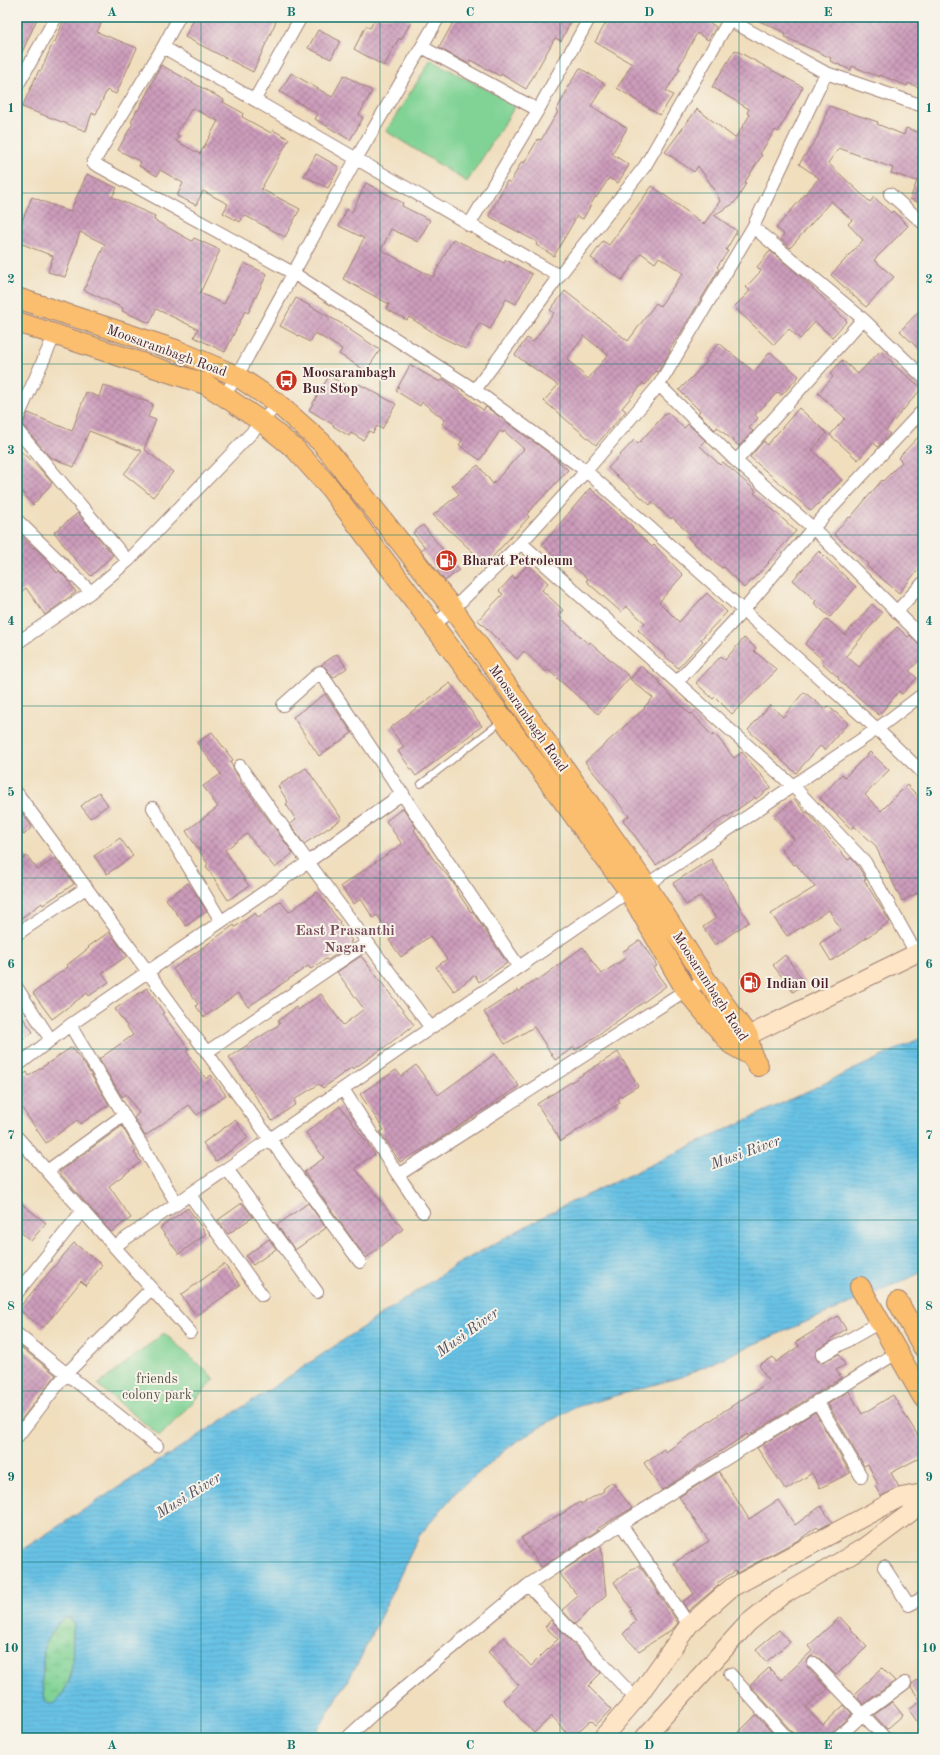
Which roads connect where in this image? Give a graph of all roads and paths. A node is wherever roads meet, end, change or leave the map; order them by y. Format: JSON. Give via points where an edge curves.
{"nodes":[{"id":1,"x":56,"y":17,"type":"edge"},
{"id":2,"x":178,"y":17,"type":"edge"},
{"id":3,"x":301,"y":17,"type":"edge"},
{"id":4,"x":439,"y":17,"type":"edge"},
{"id":5,"x":590,"y":17,"type":"edge"},
{"id":6,"x":728,"y":18,"type":"edge"},
{"id":7,"x":163,"y":46,"type":"junction"},
{"id":8,"x":422,"y":46,"type":"junction"},
{"id":9,"x":826,"y":73,"type":"junction"},
{"id":10,"x":17,"y":86,"type":"edge"},
{"id":11,"x":255,"y":99,"type":"junction"},
{"id":12,"x":923,"y":106,"type":"edge"},
{"id":13,"x":538,"y":110,"type":"junction"},
{"id":14,"x":356,"y":159,"type":"junction"},
{"id":15,"x":890,"y":194,"type":"dead end"},
{"id":16,"x":923,"y":223,"type":"edge"},
{"id":17,"x":469,"y":224,"type":"junction"},
{"id":18,"x":754,"y":227,"type":"junction"},
{"id":19,"x":293,"y":273,"type":"junction"},
{"id":20,"x":559,"y":276,"type":"junction"},
{"id":21,"x":17,"y":298,"type":"edge"},
{"id":22,"x":863,"y":319,"type":"junction"},
{"id":23,"x":17,"y":322,"type":"edge"},
{"id":24,"x":55,"y":334,"type":"junction"},
{"id":25,"x":237,"y":376,"type":"junction"},
{"id":26,"x":923,"y":377,"type":"edge"},
{"id":27,"x":659,"y":384,"type":"junction"},
{"id":28,"x":474,"y":390,"type":"junction"},
{"id":29,"x":224,"y":396,"type":"junction"},
{"id":30,"x":277,"y":403,"type":"junction"},
{"id":31,"x":923,"y":410,"type":"edge"},
{"id":32,"x":17,"y":419,"type":"edge"},
{"id":33,"x":262,"y":422,"type":"junction"},
{"id":34,"x":17,"y":430,"type":"edge"},
{"id":35,"x":736,"y":461,"type":"junction"},
{"id":36,"x":586,"y":471,"type":"junction"},
{"id":37,"x":17,"y":520,"type":"edge"},
{"id":38,"x":813,"y":528,"type":"junction"},
{"id":39,"x":521,"y":543,"type":"junction"},
{"id":40,"x":128,"y":561,"type":"junction"},
{"id":41,"x":923,"y":583,"type":"edge"},
{"id":42,"x":91,"y":592,"type":"junction"},
{"id":43,"x":454,"y":610,"type":"junction"},
{"id":44,"x":743,"y":611,"type":"junction"},
{"id":45,"x":898,"y":611,"type":"junction"},
{"id":46,"x":434,"y":625,"type":"junction"},
{"id":47,"x":923,"y":638,"type":"edge"},
{"id":48,"x":17,"y":643,"type":"edge"},
{"id":49,"x":677,"y":682,"type":"junction"},
{"id":50,"x":923,"y":694,"type":"edge"},
{"id":51,"x":283,"y":705,"type":"dead end"},
{"id":52,"x":504,"y":719,"type":"junction"},
{"id":53,"x":877,"y":729,"type":"junction"},
{"id":54,"x":240,"y":766,"type":"dead end"},
{"id":55,"x":923,"y":773,"type":"edge"},
{"id":56,"x":421,"y":784,"type":"dead end"},
{"id":57,"x":792,"y":786,"type":"junction"},
{"id":58,"x":17,"y":793,"type":"edge"},
{"id":59,"x":403,"y":793,"type":"junction"},
{"id":60,"x":153,"y":808,"type":"dead end"},
{"id":61,"x":308,"y":862,"type":"junction"},
{"id":62,"x":86,"y":888,"type":"junction"},
{"id":63,"x":637,"y":888,"type":"junction"},
{"id":64,"x":222,"y":921,"type":"junction"},
{"id":65,"x":17,"y":934,"type":"edge"},
{"id":66,"x":367,"y":942,"type":"junction"},
{"id":67,"x":920,"y":952,"type":"edge"},
{"id":68,"x":519,"y":967,"type":"junction"},
{"id":69,"x":148,"y":972,"type":"junction"},
{"id":70,"x":706,"y":980,"type":"junction"},
{"id":71,"x":17,"y":988,"type":"edge"},
{"id":72,"x":686,"y":990,"type":"junction"},
{"id":73,"x":70,"y":1025,"type":"junction"},
{"id":74,"x":431,"y":1028,"type":"junction"},
{"id":75,"x":51,"y":1040,"type":"junction"},
{"id":76,"x":739,"y":1040,"type":"junction"},
{"id":77,"x":206,"y":1052,"type":"junction"},
{"id":78,"x":755,"y":1061,"type":"dead end"},
{"id":79,"x":17,"y":1066,"type":"edge"},
{"id":80,"x":343,"y":1089,"type":"junction"},
{"id":81,"x":124,"y":1115,"type":"junction"},
{"id":82,"x":17,"y":1136,"type":"edge"},
{"id":83,"x":270,"y":1139,"type":"junction"},
{"id":84,"x":227,"y":1169,"type":"junction"},
{"id":85,"x":47,"y":1171,"type":"junction"},
{"id":86,"x":398,"y":1175,"type":"junction"},
{"id":87,"x":190,"y":1195,"type":"junction"},
{"id":88,"x":177,"y":1204,"type":"junction"},
{"id":89,"x":83,"y":1210,"type":"junction"},
{"id":90,"x":423,"y":1212,"type":"dead end"},
{"id":91,"x":115,"y":1246,"type":"junction"},
{"id":92,"x":360,"y":1262,"type":"dead end"},
{"id":93,"x":860,"y":1287,"type":"dead end"},
{"id":94,"x":152,"y":1289,"type":"junction"},
{"id":95,"x":317,"y":1292,"type":"dead end"},
{"id":96,"x":17,"y":1293,"type":"edge"},
{"id":97,"x":262,"y":1295,"type":"dead end"},
{"id":98,"x":898,"y":1302,"type":"dead end"},
{"id":99,"x":880,"y":1322,"type":"junction"},
{"id":100,"x":918,"y":1324,"type":"edge"},
{"id":101,"x":190,"y":1332,"type":"dead end"},
{"id":102,"x":17,"y":1334,"type":"edge"},
{"id":103,"x":923,"y":1347,"type":"edge"},
{"id":104,"x":898,"y":1352,"type":"junction"},
{"id":105,"x":822,"y":1355,"type":"dead end"},
{"id":106,"x":66,"y":1374,"type":"junction"},
{"id":107,"x":923,"y":1397,"type":"edge"},
{"id":108,"x":817,"y":1401,"type":"junction"},
{"id":109,"x":17,"y":1437,"type":"edge"},
{"id":110,"x":157,"y":1446,"type":"dead end"},
{"id":111,"x":861,"y":1476,"type":"dead end"},
{"id":112,"x":922,"y":1493,"type":"edge"},
{"id":113,"x":621,"y":1524,"type":"junction"},
{"id":114,"x":884,"y":1567,"type":"dead end"},
{"id":115,"x":528,"y":1585,"type":"junction"},
{"id":116,"x":923,"y":1598,"type":"edge"},
{"id":117,"x":688,"y":1625,"type":"junction"},
{"id":118,"x":814,"y":1664,"type":"dead end"},
{"id":119,"x":730,"y":1674,"type":"dead end"},
{"id":120,"x":905,"y":1683,"type":"dead end"},
{"id":121,"x":636,"y":1699,"type":"junction"},
{"id":122,"x":863,"y":1714,"type":"junction"},
{"id":123,"x":347,"y":1738,"type":"edge"},
{"id":124,"x":602,"y":1738,"type":"edge"},
{"id":125,"x":644,"y":1738,"type":"edge"},
{"id":126,"x":787,"y":1738,"type":"edge"},
{"id":127,"x":837,"y":1738,"type":"edge"},
{"id":128,"x":885,"y":1738,"type":"edge"}],
"edges":[{"from":1,"to":10,"type":"street"},
{"from":2,"to":7,"type":"street"},
{"from":3,"to":11,"type":"street"},
{"from":4,"to":8,"type":"street"},
{"from":5,"to":13,"type":"street"},
{"from":6,"to":9,"type":"street"},
{"from":6,"to":20,"type":"street","via":[[645,166]]},
{"from":7,"to":11,"type":"street"},
{"from":7,"to":19,"type":"street","via":[[93,162]]},
{"from":8,"to":13,"type":"street"},
{"from":8,"to":14,"type":"street"},
{"from":9,"to":12,"type":"street"},
{"from":9,"to":18,"type":"street"},
{"from":11,"to":14,"type":"street"},
{"from":13,"to":17,"type":"street"},
{"from":14,"to":17,"type":"street"},
{"from":14,"to":19,"type":"street"},
{"from":15,"to":16,"type":"street"},
{"from":17,"to":20,"type":"street"},
{"from":18,"to":22,"type":"street"},
{"from":18,"to":27,"type":"street"},
{"from":19,"to":25,"type":"street"},
{"from":19,"to":28,"type":"street"},
{"from":20,"to":28,"type":"street"},
{"from":21,"to":25,"type":"main road","name":"Moosarambagh Road","via":[[176,350]]},
{"from":22,"to":26,"type":"street"},
{"from":22,"to":35,"type":"street"},
{"from":23,"to":24,"type":"main road","name":"Moosarambagh Road"},
{"from":24,"to":29,"type":"main road","name":"Moosarambagh Road","via":[[205,384]]},
{"from":24,"to":32,"type":"street"},
{"from":25,"to":29,"type":"street"},
{"from":25,"to":30,"type":"main road","name":"Moosarambagh Road"},
{"from":27,"to":35,"type":"street"},
{"from":27,"to":36,"type":"street"},
{"from":28,"to":36,"type":"street"},
{"from":29,"to":33,"type":"main road","name":"Moosarambagh Road"},
{"from":30,"to":33,"type":"street"},
{"from":30,"to":43,"type":"main road","name":"Moosarambagh Road","via":[[305,426],[337,460]]},
{"from":31,"to":38,"type":"street"},
{"from":33,"to":40,"type":"street"},
{"from":33,"to":46,"type":"main road","name":"Moosarambagh Road","via":[[295,449],[330,488]]},
{"from":34,"to":40,"type":"street"},
{"from":35,"to":38,"type":"street"},
{"from":36,"to":39,"type":"street"},
{"from":36,"to":44,"type":"street"},
{"from":37,"to":42,"type":"street"},
{"from":38,"to":44,"type":"street"},
{"from":38,"to":45,"type":"street"},
{"from":39,"to":43,"type":"street"},
{"from":39,"to":49,"type":"street"},
{"from":40,"to":42,"type":"street"},
{"from":41,"to":45,"type":"street"},
{"from":42,"to":48,"type":"street"},
{"from":43,"to":46,"type":"street"},
{"from":43,"to":63,"type":"main road","name":"Moosarambagh Road"},
{"from":44,"to":49,"type":"street"},
{"from":44,"to":53,"type":"street"},
{"from":45,"to":47,"type":"street"},
{"from":46,"to":52,"type":"main road","name":"Moosarambagh Road"},
{"from":49,"to":57,"type":"street"},
{"from":50,"to":53,"type":"street"},
{"from":51,"to":59,"type":"street","via":[[320,672]]},
{"from":52,"to":56,"type":"lane"},
{"from":52,"to":63,"type":"main road","name":"Moosarambagh Road"},
{"from":53,"to":55,"type":"street"},
{"from":53,"to":57,"type":"street"},
{"from":54,"to":61,"type":"street"},
{"from":57,"to":63,"type":"street"},
{"from":57,"to":67,"type":"street","via":[[865,862]]},
{"from":58,"to":62,"type":"street"},
{"from":59,"to":61,"type":"street"},
{"from":59,"to":68,"type":"street"},
{"from":60,"to":64,"type":"street"},
{"from":61,"to":64,"type":"street"},
{"from":61,"to":66,"type":"street"},
{"from":62,"to":65,"type":"street"},
{"from":62,"to":69,"type":"street"},
{"from":63,"to":68,"type":"street"},
{"from":63,"to":70,"type":"main road","name":"Moosarambagh Road"},
{"from":63,"to":72,"type":"main road","name":"Moosarambagh Road"},
{"from":64,"to":69,"type":"street"},
{"from":66,"to":74,"type":"street"},
{"from":66,"to":77,"type":"street"},
{"from":67,"to":76,"type":"street"},
{"from":68,"to":74,"type":"street"},
{"from":69,"to":73,"type":"street"},
{"from":69,"to":77,"type":"street"},
{"from":70,"to":72,"type":"street"},
{"from":70,"to":76,"type":"main road","name":"Moosarambagh Road"},
{"from":71,"to":75,"type":"street"},
{"from":72,"to":76,"type":"main road","name":"Moosarambagh Road"},
{"from":72,"to":86,"type":"street"},
{"from":73,"to":75,"type":"street"},
{"from":73,"to":81,"type":"street"},
{"from":74,"to":80,"type":"street"},
{"from":75,"to":79,"type":"street"},
{"from":76,"to":78,"type":"main road","name":"Moosarambagh Road"},
{"from":77,"to":83,"type":"street"},
{"from":80,"to":83,"type":"street"},
{"from":80,"to":86,"type":"street"},
{"from":81,"to":85,"type":"street"},
{"from":81,"to":88,"type":"street"},
{"from":82,"to":85,"type":"street"},
{"from":83,"to":84,"type":"street"},
{"from":83,"to":92,"type":"street"},
{"from":84,"to":87,"type":"street"},
{"from":84,"to":95,"type":"street"},
{"from":85,"to":89,"type":"street"},
{"from":86,"to":90,"type":"street"},
{"from":87,"to":88,"type":"street"},
{"from":87,"to":97,"type":"street"},
{"from":88,"to":91,"type":"street"},
{"from":89,"to":91,"type":"street"},
{"from":89,"to":96,"type":"street"},
{"from":91,"to":94,"type":"street"},
{"from":93,"to":99,"type":"main road"},
{"from":94,"to":101,"type":"street"},
{"from":94,"to":106,"type":"street"},
{"from":98,"to":100,"type":"main road"},
{"from":99,"to":104,"type":"main road"},
{"from":99,"to":105,"type":"street"},
{"from":100,"to":103,"type":"main road"},
{"from":102,"to":106,"type":"street"},
{"from":104,"to":107,"type":"main road"},
{"from":104,"to":108,"type":"street"},
{"from":106,"to":109,"type":"street"},
{"from":106,"to":110,"type":"street"},
{"from":108,"to":111,"type":"street"},
{"from":108,"to":113,"type":"street"},
{"from":112,"to":117,"type":"street","via":[[901,1497],[731,1588]]},
{"from":112,"to":125,"type":"street","via":[[910,1513],[875,1540],[780,1597],[748,1623]]},
{"from":113,"to":115,"type":"street"},
{"from":113,"to":117,"type":"street"},
{"from":114,"to":116,"type":"street","via":[[909,1606]]},
{"from":115,"to":121,"type":"street"},
{"from":115,"to":123,"type":"street"},
{"from":117,"to":121,"type":"street"},
{"from":118,"to":122,"type":"street"},
{"from":119,"to":126,"type":"street"},
{"from":120,"to":122,"type":"street"},
{"from":121,"to":124,"type":"street"},
{"from":122,"to":127,"type":"street"},
{"from":122,"to":128,"type":"street"}]}
